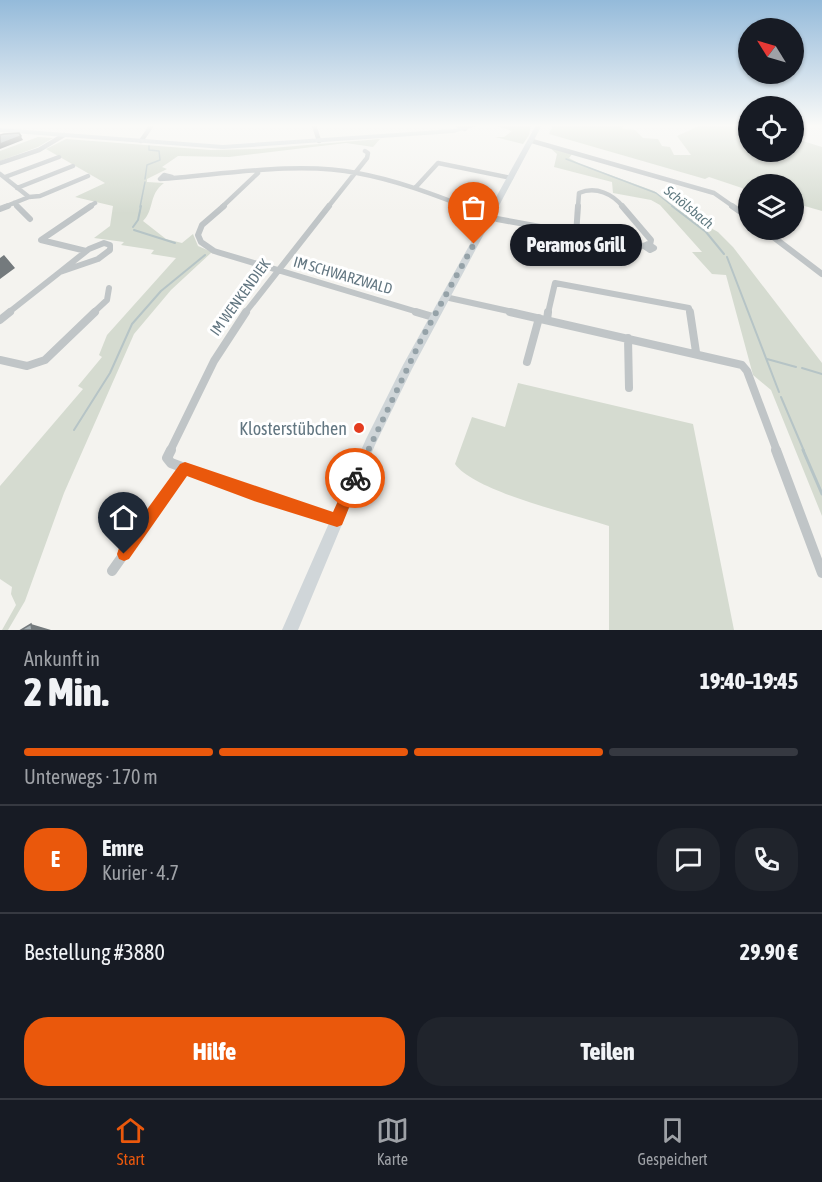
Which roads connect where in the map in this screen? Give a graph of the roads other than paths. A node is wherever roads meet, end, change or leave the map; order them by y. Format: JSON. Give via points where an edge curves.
{"nodes":[{"id":1,"x":26,"y":154,"type":"edge"},
{"id":2,"x":368,"y":154,"type":"edge"},
{"id":3,"x":524,"y":154,"type":"edge"},
{"id":4,"x":579,"y":154,"type":"edge"},
{"id":5,"x":59,"y":157,"type":"dead end"},
{"id":6,"x":442,"y":158,"type":"dead end"},
{"id":7,"x":0,"y":163,"type":"edge"},
{"id":8,"x":438,"y":163,"type":"junction"},
{"id":9,"x":73,"y":166,"type":"dead end"},
{"id":10,"x":258,"y":172,"type":"junction"},
{"id":11,"x":355,"y":172,"type":"junction"},
{"id":12,"x":2,"y":176,"type":"edge"},
{"id":13,"x":88,"y":176,"type":"dead end"},
{"id":14,"x":172,"y":177,"type":"dead end"},
{"id":15,"x":511,"y":178,"type":"junction"},
{"id":16,"x":17,"y":188,"type":"junction"},
{"id":17,"x":415,"y":188,"type":"junction"},
{"id":18,"x":28,"y":197,"type":"junction"},
{"id":19,"x":14,"y":203,"type":"junction"},
{"id":20,"x":95,"y":203,"type":"dead end"},
{"id":21,"x":0,"y":209,"type":"edge"},
{"id":22,"x":738,"y":210,"type":"edge"},
{"id":23,"x":489,"y":217,"type":"junction"},
{"id":24,"x":30,"y":219,"type":"dead end"},
{"id":25,"x":576,"y":235,"type":"junction"},
{"id":26,"x":777,"y":240,"type":"edge"},
{"id":27,"x":86,"y":251,"type":"junction"},
{"id":28,"x":277,"y":270,"type":"junction"},
{"id":29,"x":59,"y":272,"type":"junction"},
{"id":30,"x":822,"y":274,"type":"edge"},
{"id":31,"x":109,"y":288,"type":"dead end"},
{"id":32,"x":445,"y":297,"type":"junction"},
{"id":33,"x":433,"y":317,"type":"junction"},
{"id":34,"x":539,"y":318,"type":"junction"},
{"id":35,"x":0,"y":320,"type":"edge"},
{"id":36,"x":548,"y":320,"type":"junction"},
{"id":37,"x":628,"y":338,"type":"junction"},
{"id":38,"x":696,"y":352,"type":"junction"},
{"id":39,"x":0,"y":360,"type":"edge"},
{"id":40,"x":527,"y":362,"type":"dead end"},
{"id":41,"x":629,"y":388,"type":"dead end"},
{"id":42,"x":185,"y":468,"type":"junction"},
{"id":43,"x":337,"y":520,"type":"junction"},
{"id":44,"x":112,"y":571,"type":"dead end"},
{"id":45,"x":822,"y":573,"type":"edge"},
{"id":46,"x":290,"y":630,"type":"edge"}],
"edges":[{"from":1,"to":7,"type":"street"},
{"from":2,"to":11,"type":"street","name":"IM WENKENDIEK"},
{"from":3,"to":15,"type":"main road"},
{"from":4,"to":22,"type":"street","via":[[714,193]]},
{"from":5,"to":12,"type":"street"},
{"from":6,"to":8,"type":"street"},
{"from":8,"to":15,"type":"street"},
{"from":8,"to":17,"type":"street"},
{"from":9,"to":16,"type":"street"},
{"from":10,"to":11,"type":"street"},
{"from":10,"to":14,"type":"street"},
{"from":10,"to":28,"type":"street","name":"IM SCHWARZWALD","via":[[202,225],[198,235],[214,251]]},
{"from":11,"to":17,"type":"street"},
{"from":11,"to":28,"type":"street","name":"IM WENKENDIEK"},
{"from":12,"to":16,"type":"street"},
{"from":13,"to":18,"type":"street","via":[[40,196]]},
{"from":15,"to":23,"type":"main road"},
{"from":16,"to":18,"type":"street"},
{"from":17,"to":23,"type":"street"},
{"from":18,"to":19,"type":"street"},
{"from":19,"to":21,"type":"street"},
{"from":19,"to":24,"type":"street"},
{"from":20,"to":27,"type":"street","via":[[41,240]]},
{"from":23,"to":25,"type":"street"},
{"from":23,"to":32,"type":"main road"},
{"from":25,"to":25,"type":"street","via":[[647,246],[651,240],[613,195],[586,190],[579,193]]},
{"from":26,"to":30,"type":"street"},
{"from":27,"to":29,"type":"street"},
{"from":27,"to":29,"type":"street","via":[[102,243],[111,247],[98,259]]},
{"from":28,"to":33,"type":"street","name":"IM SCHWARZWALD"},
{"from":28,"to":42,"type":"street","name":"IM WENKENDIEK","via":[[220,351],[168,453],[171,463]]},
{"from":29,"to":35,"type":"street"},
{"from":31,"to":39,"type":"street","via":[[107,300],[45,360],[27,366]]},
{"from":32,"to":33,"type":"main road"},
{"from":32,"to":34,"type":"street"},
{"from":33,"to":43,"type":"main road"},
{"from":34,"to":36,"type":"street"},
{"from":34,"to":40,"type":"street"},
{"from":36,"to":37,"type":"street"},
{"from":36,"to":38,"type":"street","via":[[553,287],[561,283],[688,308]]},
{"from":37,"to":38,"type":"street"},
{"from":37,"to":41,"type":"street"},
{"from":38,"to":45,"type":"street","via":[[742,364],[747,371]]},
{"from":42,"to":43,"type":"street"},
{"from":42,"to":44,"type":"street"},
{"from":43,"to":46,"type":"main road"}]}
